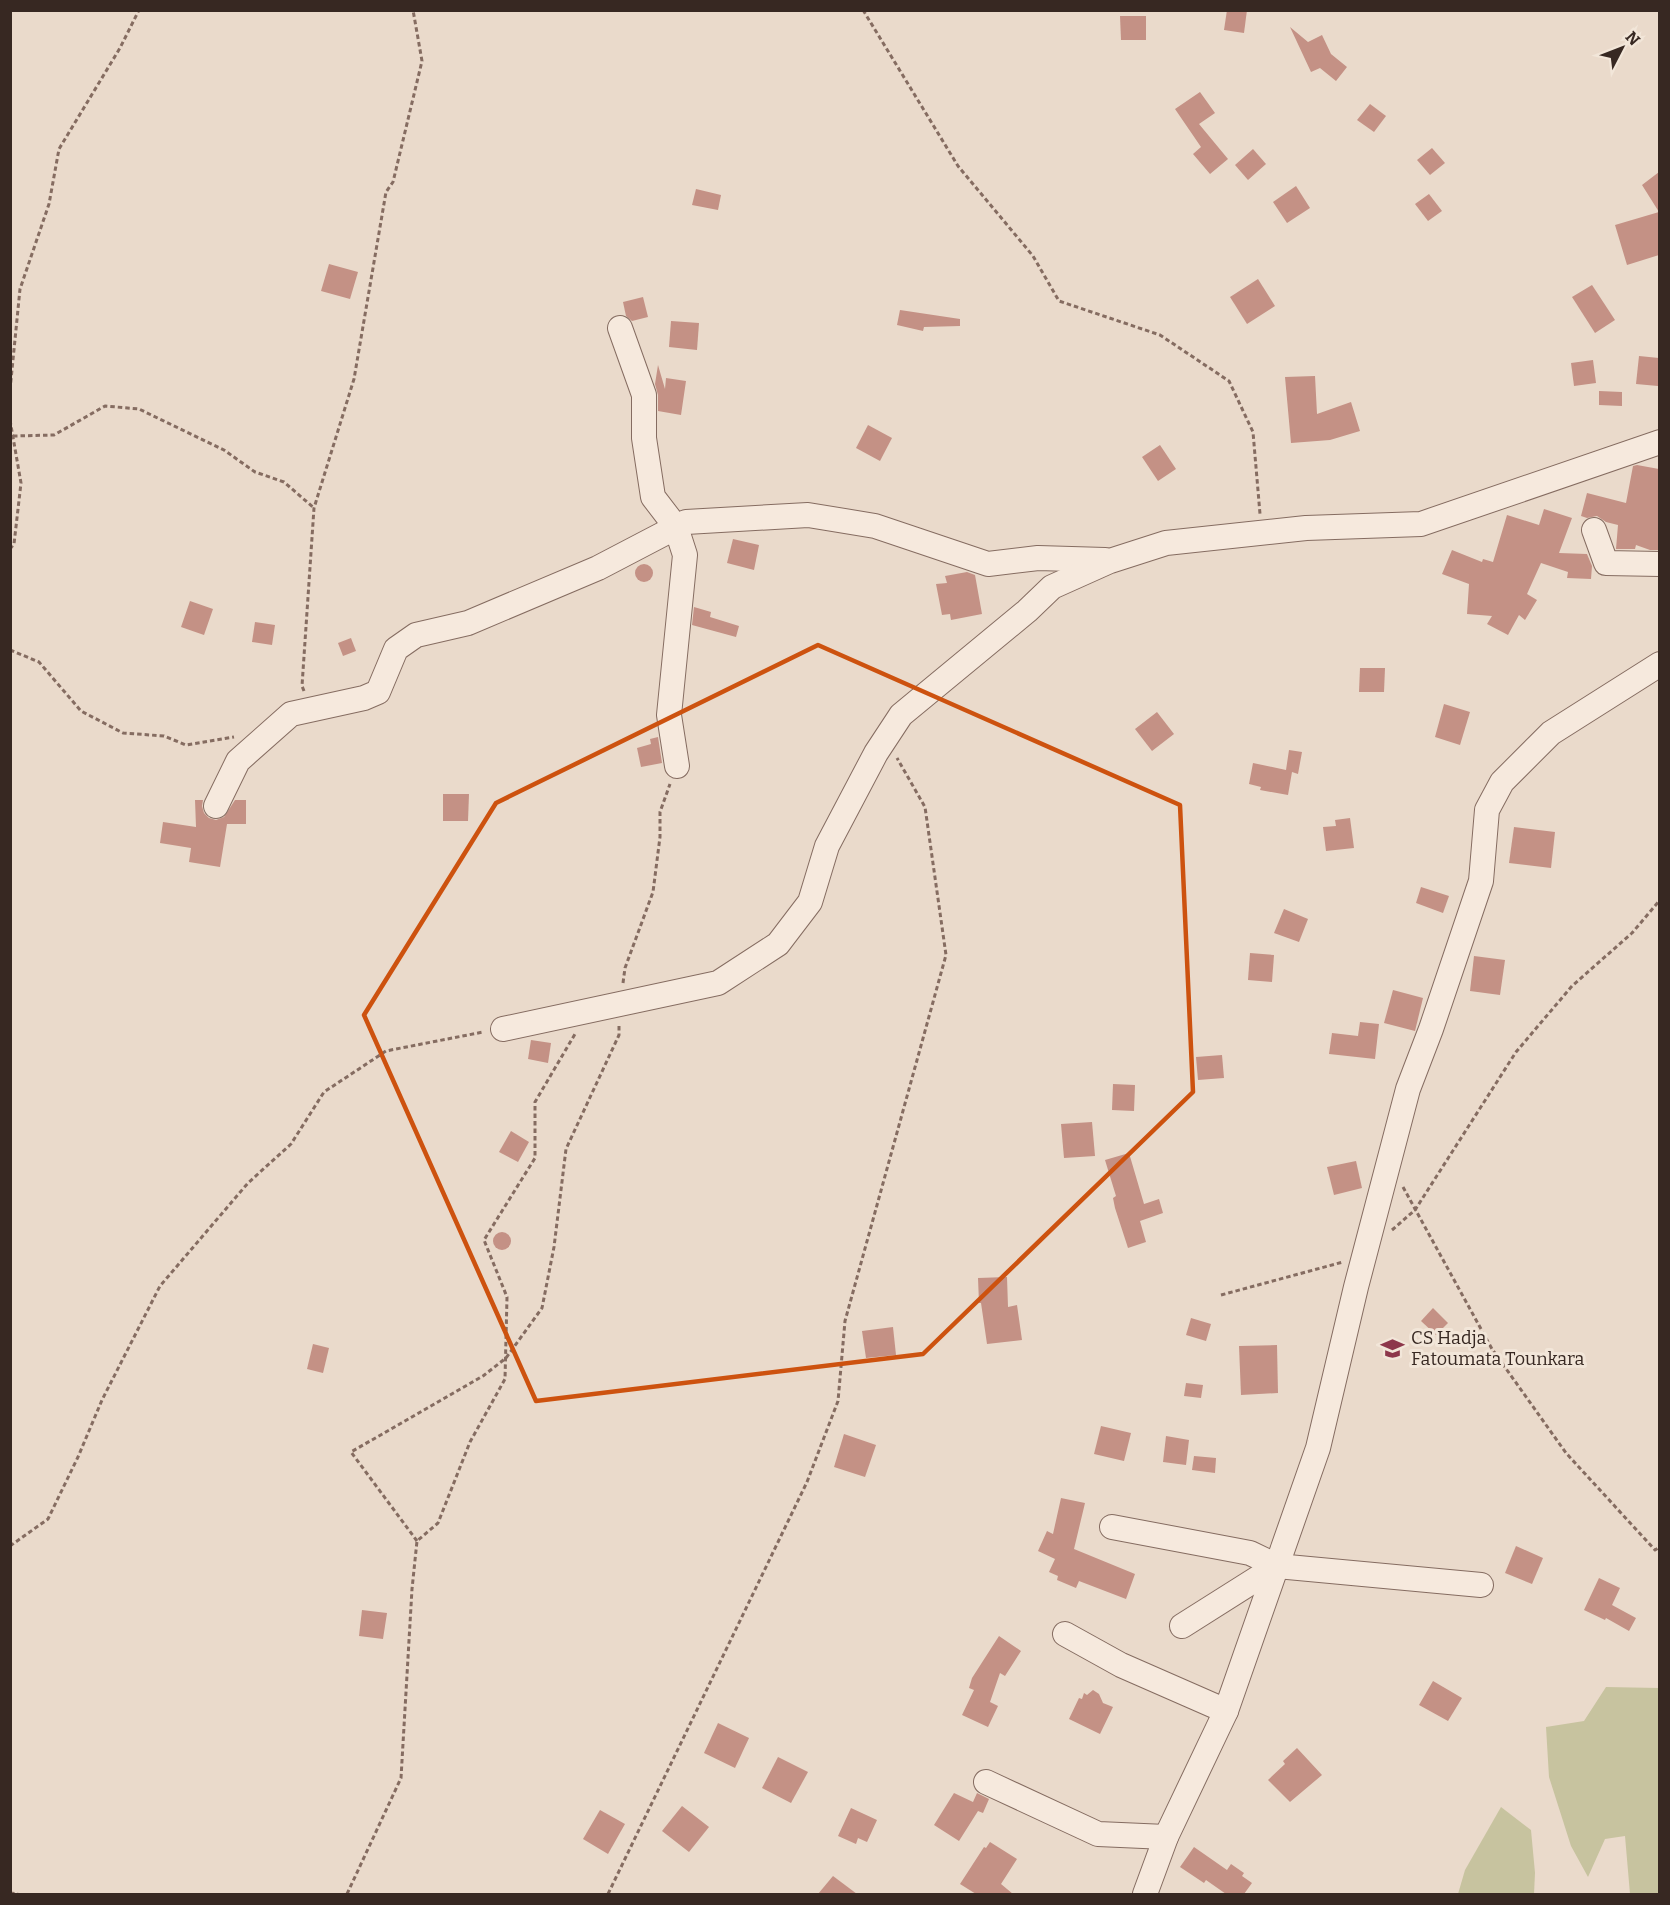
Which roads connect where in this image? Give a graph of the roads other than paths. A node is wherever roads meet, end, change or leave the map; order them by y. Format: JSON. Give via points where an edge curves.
{"nodes":[{"id":1,"x":620,"y":328,"type":"dead end"},
{"id":2,"x":1659,"y":442,"type":"edge"},
{"id":3,"x":676,"y":527,"type":"junction"},
{"id":4,"x":1594,"y":530,"type":"dead end"},
{"id":5,"x":1110,"y":561,"type":"junction"},
{"id":6,"x":1659,"y":564,"type":"edge"},
{"id":7,"x":1659,"y":664,"type":"edge"},
{"id":8,"x":677,"y":766,"type":"road end"},
{"id":9,"x":216,"y":806,"type":"dead end"},
{"id":10,"x":503,"y":1029,"type":"road end"},
{"id":11,"x":1112,"y":1527,"type":"dead end"},
{"id":12,"x":1276,"y":1566,"type":"junction"},
{"id":13,"x":1481,"y":1585,"type":"dead end"},
{"id":14,"x":1182,"y":1626,"type":"dead end"},
{"id":15,"x":1065,"y":1634,"type":"dead end"},
{"id":16,"x":1226,"y":1711,"type":"junction"},
{"id":17,"x":986,"y":1782,"type":"dead end"},
{"id":18,"x":1166,"y":1837,"type":"junction"},
{"id":19,"x":1145,"y":1894,"type":"edge"}],
"edges":[{"from":1,"to":3,"type":"street","via":[[644,394],[644,438],[653,497]]},
{"from":2,"to":5,"type":"street","via":[[1421,524],[1306,528],[1166,543]]},
{"from":3,"to":5,"type":"street","via":[[686,522],[808,515],[874,526],[988,564],[1038,558]]},
{"from":3,"to":8,"type":"street","via":[[685,555],[669,715]]},
{"from":3,"to":9,"type":"street","via":[[598,568],[468,623],[416,635],[396,650],[378,692],[291,714],[238,761]]},
{"from":4,"to":6,"type":"street","via":[[1606,563]]},
{"from":5,"to":10,"type":"street","via":[[1052,587],[901,715],[827,846],[810,902],[778,945],[718,983]]},
{"from":7,"to":12,"type":"street","via":[[1551,733],[1502,782],[1487,810],[1481,881],[1408,1089],[1318,1448]]},
{"from":11,"to":12,"type":"street","via":[[1250,1553]]},
{"from":12,"to":13,"type":"street"},
{"from":12,"to":14,"type":"street"},
{"from":12,"to":16,"type":"street"},
{"from":15,"to":16,"type":"street","via":[[1120,1665]]},
{"from":16,"to":18,"type":"street"},
{"from":17,"to":18,"type":"street","via":[[1098,1834]]},
{"from":18,"to":19,"type":"street"}]}
